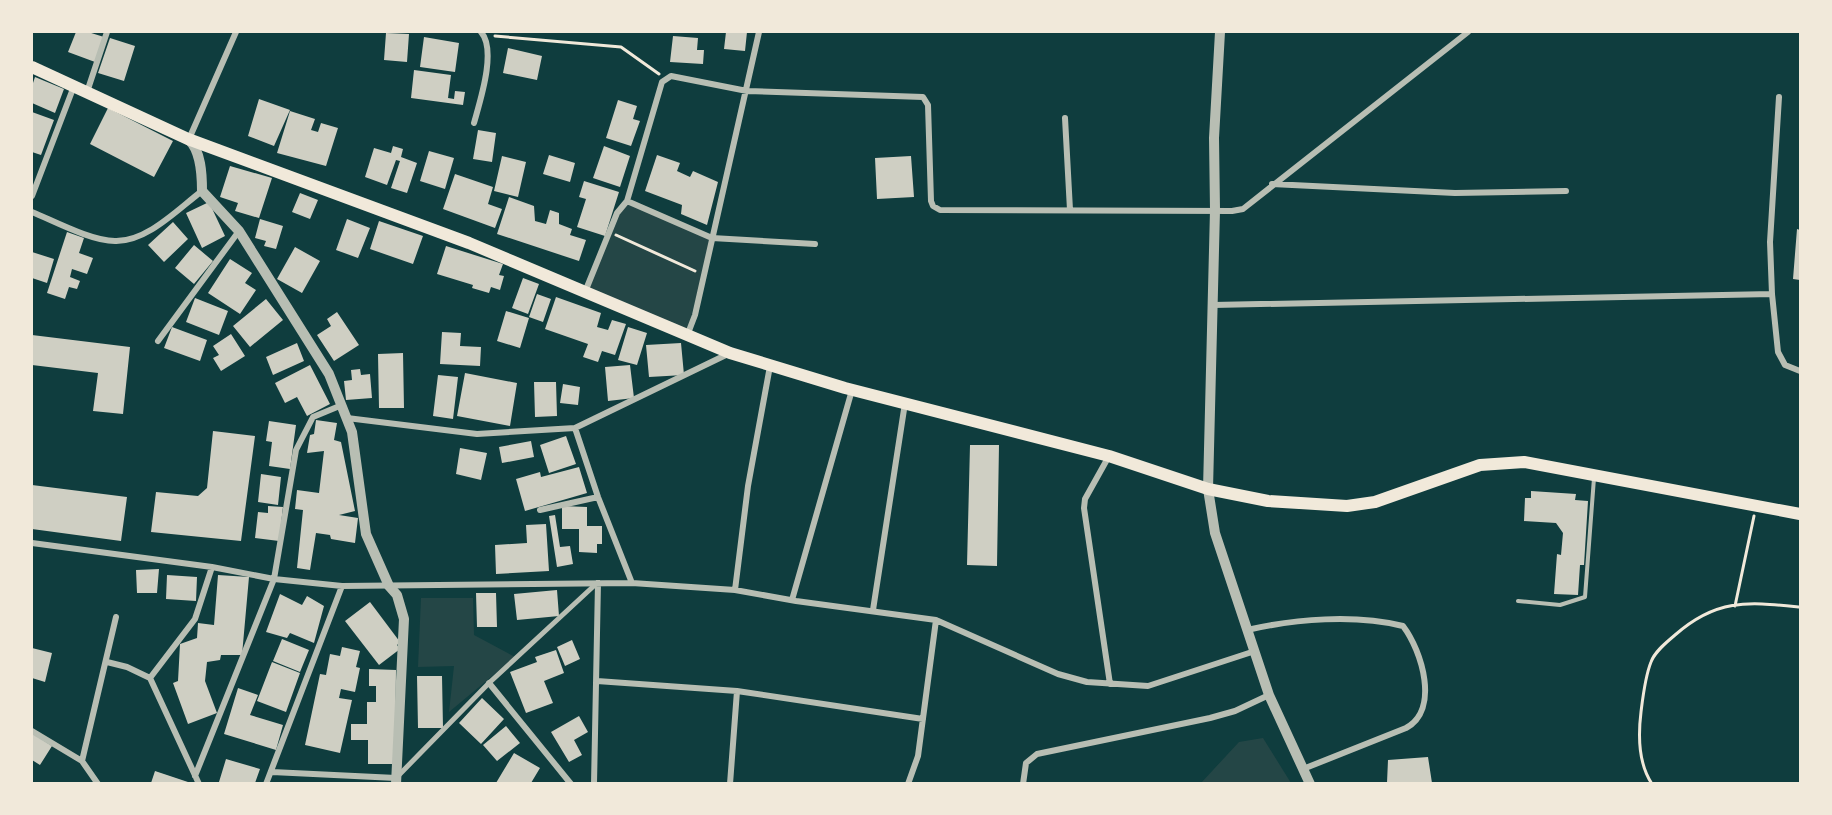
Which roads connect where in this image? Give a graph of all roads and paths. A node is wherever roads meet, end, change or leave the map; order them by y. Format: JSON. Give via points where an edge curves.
{"nodes":[{"id":1,"x":106,"y":32,"type":"edge"},
{"id":2,"x":236,"y":32,"type":"edge"},
{"id":3,"x":759,"y":32,"type":"edge"},
{"id":4,"x":1220,"y":32,"type":"edge"},
{"id":5,"x":1468,"y":32,"type":"edge"},
{"id":6,"x":483,"y":34,"type":"edge"},
{"id":7,"x":32,"y":67,"type":"edge"},
{"id":8,"x":666,"y":78,"type":"junction"},
{"id":9,"x":74,"y":86,"type":"junction"},
{"id":10,"x":747,"y":91,"type":"junction"},
{"id":11,"x":87,"y":92,"type":"junction"},
{"id":12,"x":1779,"y":97,"type":"dead end"},
{"id":13,"x":1065,"y":118,"type":"dead end"},
{"id":14,"x":474,"y":123,"type":"dead end"},
{"id":15,"x":188,"y":139,"type":"junction"},
{"id":16,"x":1272,"y":184,"type":"junction"},
{"id":17,"x":202,"y":191,"type":"junction"},
{"id":18,"x":1566,"y":191,"type":"dead end"},
{"id":19,"x":32,"y":196,"type":"edge"},
{"id":20,"x":627,"y":201,"type":"junction"},
{"id":21,"x":1070,"y":210,"type":"junction"},
{"id":22,"x":1215,"y":210,"type":"junction"},
{"id":23,"x":32,"y":212,"type":"edge"},
{"id":24,"x":238,"y":231,"type":"junction"},
{"id":25,"x":609,"y":232,"type":"junction"},
{"id":26,"x":712,"y":238,"type":"junction"},
{"id":27,"x":815,"y":243,"type":"dead end"},
{"id":28,"x":703,"y":275,"type":"junction"},
{"id":29,"x":585,"y":292,"type":"junction"},
{"id":30,"x":1772,"y":294,"type":"junction"},
{"id":31,"x":1213,"y":305,"type":"junction"},
{"id":32,"x":686,"y":336,"type":"junction"},
{"id":33,"x":158,"y":340,"type":"dead end"},
{"id":34,"x":730,"y":353,"type":"junction"},
{"id":35,"x":770,"y":366,"type":"junction"},
{"id":36,"x":1800,"y":371,"type":"edge"},
{"id":37,"x":852,"y":390,"type":"junction"},
{"id":38,"x":906,"y":403,"type":"junction"},
{"id":39,"x":342,"y":405,"type":"junction"},
{"id":40,"x":347,"y":418,"type":"junction"},
{"id":41,"x":575,"y":428,"type":"junction"},
{"id":42,"x":1109,"y":456,"type":"junction"},
{"id":43,"x":1595,"y":474,"type":"junction"},
{"id":44,"x":1208,"y":489,"type":"junction"},
{"id":45,"x":598,"y":497,"type":"junction"},
{"id":46,"x":540,"y":510,"type":"dead end"},
{"id":47,"x":1800,"y":514,"type":"edge"},
{"id":48,"x":1750,"y":535,"type":"dead end"},
{"id":49,"x":32,"y":543,"type":"edge"},
{"id":50,"x":212,"y":567,"type":"junction"},
{"id":51,"x":274,"y":579,"type":"junction"},
{"id":52,"x":598,"y":583,"type":"junction"},
{"id":53,"x":632,"y":583,"type":"junction"},
{"id":54,"x":342,"y":586,"type":"junction"},
{"id":55,"x":388,"y":586,"type":"junction"},
{"id":56,"x":735,"y":590,"type":"junction"},
{"id":57,"x":792,"y":600,"type":"junction"},
{"id":58,"x":1518,"y":601,"type":"dead end"},
{"id":59,"x":1736,"y":606,"type":"junction"},
{"id":60,"x":1800,"y":607,"type":"edge"},
{"id":61,"x":873,"y":610,"type":"junction"},
{"id":62,"x":116,"y":617,"type":"dead end"},
{"id":63,"x":936,"y":620,"type":"junction"},
{"id":64,"x":1247,"y":630,"type":"junction"},
{"id":65,"x":1255,"y":651,"type":"junction"},
{"id":66,"x":107,"y":662,"type":"junction"},
{"id":67,"x":150,"y":678,"type":"junction"},
{"id":68,"x":597,"y":681,"type":"junction"},
{"id":69,"x":489,"y":683,"type":"junction"},
{"id":70,"x":1110,"y":684,"type":"junction"},
{"id":71,"x":737,"y":691,"type":"junction"},
{"id":72,"x":1269,"y":695,"type":"junction"},
{"id":73,"x":923,"y":719,"type":"junction"},
{"id":74,"x":32,"y":731,"type":"edge"},
{"id":75,"x":82,"y":761,"type":"junction"},
{"id":76,"x":1303,"y":769,"type":"junction"},
{"id":77,"x":272,"y":772,"type":"junction"},
{"id":78,"x":195,"y":776,"type":"junction"},
{"id":79,"x":92,"y":780,"type":"edge"},
{"id":80,"x":396,"y":781,"type":"edge"},
{"id":81,"x":98,"y":783,"type":"edge"},
{"id":82,"x":199,"y":783,"type":"edge"},
{"id":83,"x":266,"y":783,"type":"edge"},
{"id":84,"x":571,"y":783,"type":"edge"},
{"id":85,"x":594,"y":783,"type":"edge"},
{"id":86,"x":730,"y":783,"type":"edge"},
{"id":87,"x":908,"y":783,"type":"edge"},
{"id":88,"x":1023,"y":783,"type":"edge"},
{"id":89,"x":1311,"y":783,"type":"edge"},
{"id":90,"x":1652,"y":783,"type":"edge"}],
"edges":[{"from":1,"to":11,"type":"street"},
{"from":2,"to":15,"type":"street"},
{"from":3,"to":10,"type":"street"},
{"from":4,"to":22,"type":"street","via":[[1214,138]]},
{"from":5,"to":16,"type":"street"},
{"from":6,"to":8,"type":"path","via":[[621,47]]},
{"from":6,"to":14,"type":"street","via":[[485,84]]},
{"from":7,"to":9,"type":"main road"},
{"from":8,"to":10,"type":"street"},
{"from":8,"to":20,"type":"street"},
{"from":9,"to":11,"type":"main road"},
{"from":9,"to":19,"type":"street"},
{"from":10,"to":21,"type":"street","via":[[918,95],[928,105],[931,201],[936,209]]},
{"from":10,"to":26,"type":"street"},
{"from":11,"to":15,"type":"main road"},
{"from":12,"to":30,"type":"street","via":[[1770,242]]},
{"from":13,"to":21,"type":"street"},
{"from":15,"to":17,"type":"street","via":[[196,146]]},
{"from":15,"to":29,"type":"main road","via":[[397,215]]},
{"from":16,"to":18,"type":"street","via":[[1455,194]]},
{"from":16,"to":22,"type":"street","via":[[1242,209]]},
{"from":17,"to":23,"type":"street","via":[[145,232],[115,241]]},
{"from":17,"to":24,"type":"street"},
{"from":20,"to":25,"type":"street","via":[[616,213]]},
{"from":20,"to":26,"type":"street"},
{"from":21,"to":22,"type":"street"},
{"from":22,"to":31,"type":"street"},
{"from":24,"to":33,"type":"street"},
{"from":24,"to":39,"type":"street","via":[[329,374]]},
{"from":25,"to":28,"type":"path"},
{"from":25,"to":29,"type":"street"},
{"from":26,"to":27,"type":"street"},
{"from":26,"to":28,"type":"street"},
{"from":28,"to":32,"type":"street","via":[[695,315]]},
{"from":29,"to":32,"type":"main road"},
{"from":30,"to":31,"type":"street"},
{"from":30,"to":36,"type":"street","via":[[1778,352],[1785,365]]},
{"from":31,"to":44,"type":"street"},
{"from":32,"to":34,"type":"main road"},
{"from":34,"to":35,"type":"main road"},
{"from":34,"to":41,"type":"street"},
{"from":35,"to":37,"type":"main road"},
{"from":35,"to":56,"type":"street","via":[[748,486]]},
{"from":37,"to":38,"type":"main road"},
{"from":37,"to":57,"type":"street"},
{"from":38,"to":42,"type":"main road"},
{"from":38,"to":61,"type":"street"},
{"from":39,"to":40,"type":"street"},
{"from":39,"to":51,"type":"street","via":[[313,417],[296,450]]},
{"from":40,"to":41,"type":"street","via":[[477,434]]},
{"from":40,"to":55,"type":"street","via":[[355,448],[366,534]]},
{"from":41,"to":45,"type":"street"},
{"from":42,"to":44,"type":"main road"},
{"from":42,"to":70,"type":"street","via":[[1084,507]]},
{"from":43,"to":44,"type":"main road","via":[[1501,462],[1480,465],[1375,502],[1347,506],[1268,501]]},
{"from":43,"to":47,"type":"main road"},
{"from":43,"to":58,"type":"lane","via":[[1585,597],[1560,605]]},
{"from":44,"to":64,"type":"street","via":[[1215,533]]},
{"from":45,"to":46,"type":"street"},
{"from":45,"to":53,"type":"street"},
{"from":48,"to":59,"type":"path"},
{"from":49,"to":50,"type":"street"},
{"from":50,"to":51,"type":"street"},
{"from":50,"to":67,"type":"street","via":[[195,619]]},
{"from":51,"to":54,"type":"street"},
{"from":51,"to":78,"type":"street"},
{"from":52,"to":53,"type":"street"},
{"from":52,"to":55,"type":"street"},
{"from":52,"to":68,"type":"street"},
{"from":52,"to":69,"type":"street"},
{"from":53,"to":56,"type":"street"},
{"from":54,"to":55,"type":"street"},
{"from":54,"to":77,"type":"street"},
{"from":55,"to":80,"type":"street","via":[[397,595],[404,620]]},
{"from":56,"to":57,"type":"street"},
{"from":57,"to":61,"type":"street"},
{"from":59,"to":60,"type":"path","via":[[1755,603]]},
{"from":59,"to":90,"type":"path","via":[[1714,609],[1694,619],[1663,645],[1651,661],[1639,728],[1641,753]]},
{"from":61,"to":63,"type":"street"},
{"from":62,"to":66,"type":"street"},
{"from":63,"to":70,"type":"street","via":[[1058,674]]},
{"from":63,"to":73,"type":"street"},
{"from":64,"to":65,"type":"street"},
{"from":64,"to":76,"type":"street","via":[[1292,622],[1377,622],[1403,626],[1413,643],[1423,678],[1424,703],[1419,718],[1406,728]]},
{"from":65,"to":70,"type":"street","via":[[1161,684]]},
{"from":65,"to":72,"type":"street"},
{"from":66,"to":67,"type":"street"},
{"from":66,"to":75,"type":"street"},
{"from":67,"to":78,"type":"street"},
{"from":68,"to":71,"type":"street"},
{"from":68,"to":85,"type":"street"},
{"from":69,"to":80,"type":"street"},
{"from":69,"to":84,"type":"street"},
{"from":71,"to":73,"type":"street"},
{"from":71,"to":86,"type":"street"},
{"from":72,"to":76,"type":"street"},
{"from":72,"to":88,"type":"street","via":[[1210,718],[1037,754],[1026,763]]},
{"from":73,"to":87,"type":"street","via":[[918,756]]},
{"from":74,"to":75,"type":"street"},
{"from":75,"to":79,"type":"street"},
{"from":76,"to":89,"type":"street"},
{"from":77,"to":80,"type":"street"},
{"from":77,"to":83,"type":"street"},
{"from":78,"to":82,"type":"street"},
{"from":79,"to":81,"type":"street"}]}
